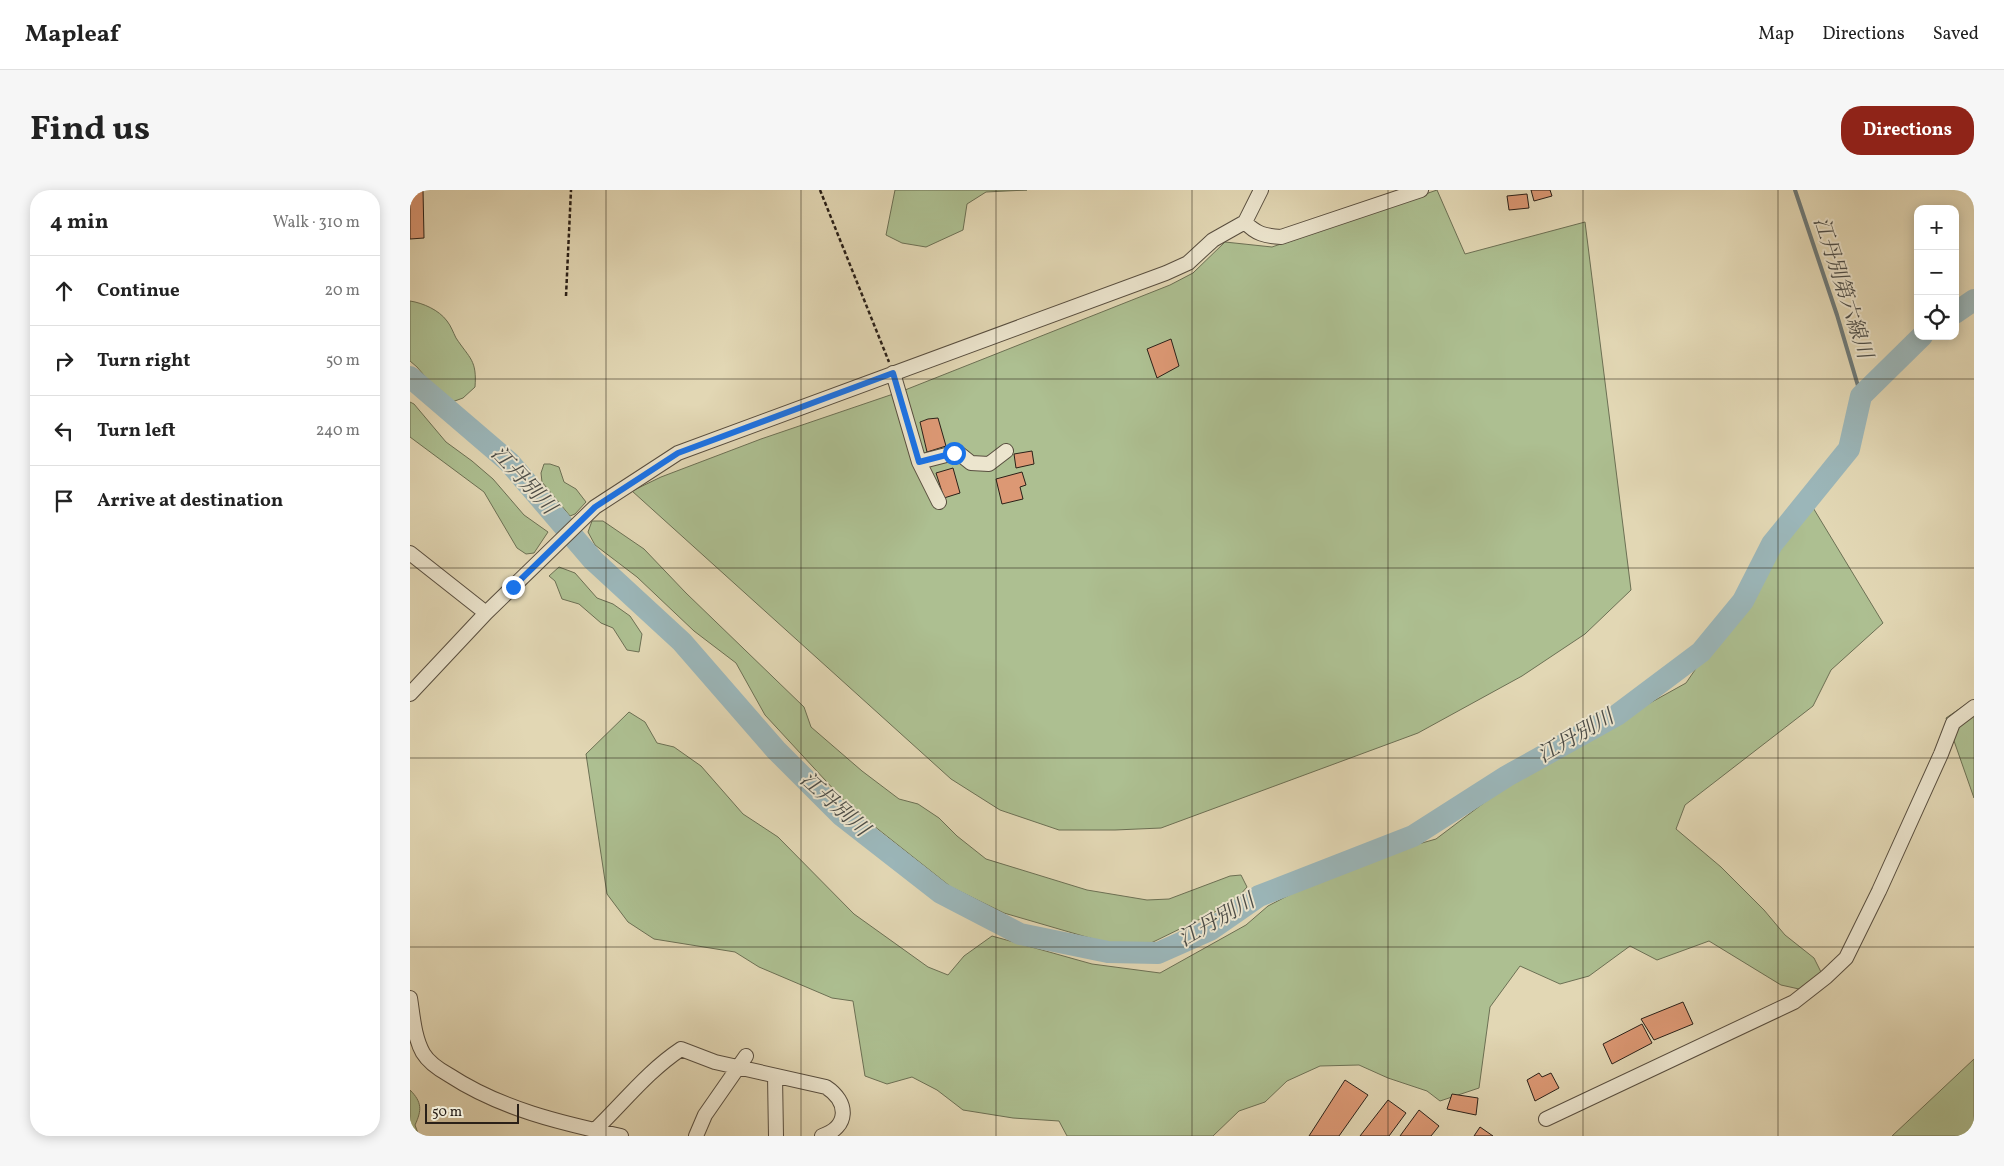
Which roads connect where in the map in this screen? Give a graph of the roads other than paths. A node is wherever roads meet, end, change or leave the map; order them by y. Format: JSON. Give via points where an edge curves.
{"nodes":[{"id":1,"x":1261,"y":190,"type":"edge"},
{"id":2,"x":1421,"y":190,"type":"edge"},
{"id":3,"x":1245,"y":222,"type":"junction"},
{"id":4,"x":893,"y":373,"type":"junction"},
{"id":5,"x":1006,"y":451,"type":"dead end"},
{"id":6,"x":919,"y":462,"type":"junction"},
{"id":7,"x":939,"y":502,"type":"dead end"},
{"id":8,"x":410,"y":553,"type":"edge"},
{"id":9,"x":486,"y":613,"type":"junction"},
{"id":10,"x":410,"y":694,"type":"edge"},
{"id":11,"x":1974,"y":707,"type":"edge"},
{"id":12,"x":410,"y":998,"type":"edge"},
{"id":13,"x":746,"y":1056,"type":"dead end"},
{"id":14,"x":737,"y":1067,"type":"junction"},
{"id":15,"x":775,"y":1076,"type":"junction"},
{"id":16,"x":1546,"y":1118,"type":"dead end"},
{"id":17,"x":595,"y":1130,"type":"junction"},
{"id":18,"x":621,"y":1136,"type":"edge"},
{"id":19,"x":696,"y":1136,"type":"edge"},
{"id":20,"x":776,"y":1136,"type":"edge"},
{"id":21,"x":822,"y":1136,"type":"edge"}],
"edges":[{"from":1,"to":3,"type":"street"},
{"from":2,"to":3,"type":"street","via":[[1281,237],[1253,231]]},
{"from":3,"to":4,"type":"street","via":[[1212,240],[1188,263],[1166,273]]},
{"from":4,"to":6,"type":"street"},
{"from":4,"to":9,"type":"street","via":[[678,453],[595,507]]},
{"from":5,"to":6,"type":"street","via":[[988,464],[970,463],[954,453]]},
{"from":6,"to":7,"type":"street"},
{"from":8,"to":9,"type":"street"},
{"from":9,"to":10,"type":"street"},
{"from":11,"to":16,"type":"street","via":[[1953,723],[1846,958],[1794,1002]]},
{"from":12,"to":17,"type":"street","via":[[416,1036],[424,1054],[436,1067],[470,1088],[516,1108]]},
{"from":13,"to":14,"type":"street"},
{"from":14,"to":15,"type":"street"},
{"from":14,"to":17,"type":"street","via":[[681,1049],[641,1081]]},
{"from":14,"to":19,"type":"street","via":[[705,1115]]},
{"from":15,"to":20,"type":"street"},
{"from":15,"to":21,"type":"street","via":[[826,1086],[836,1093],[843,1110],[842,1119],[832,1132]]},
{"from":17,"to":18,"type":"street"}]}
